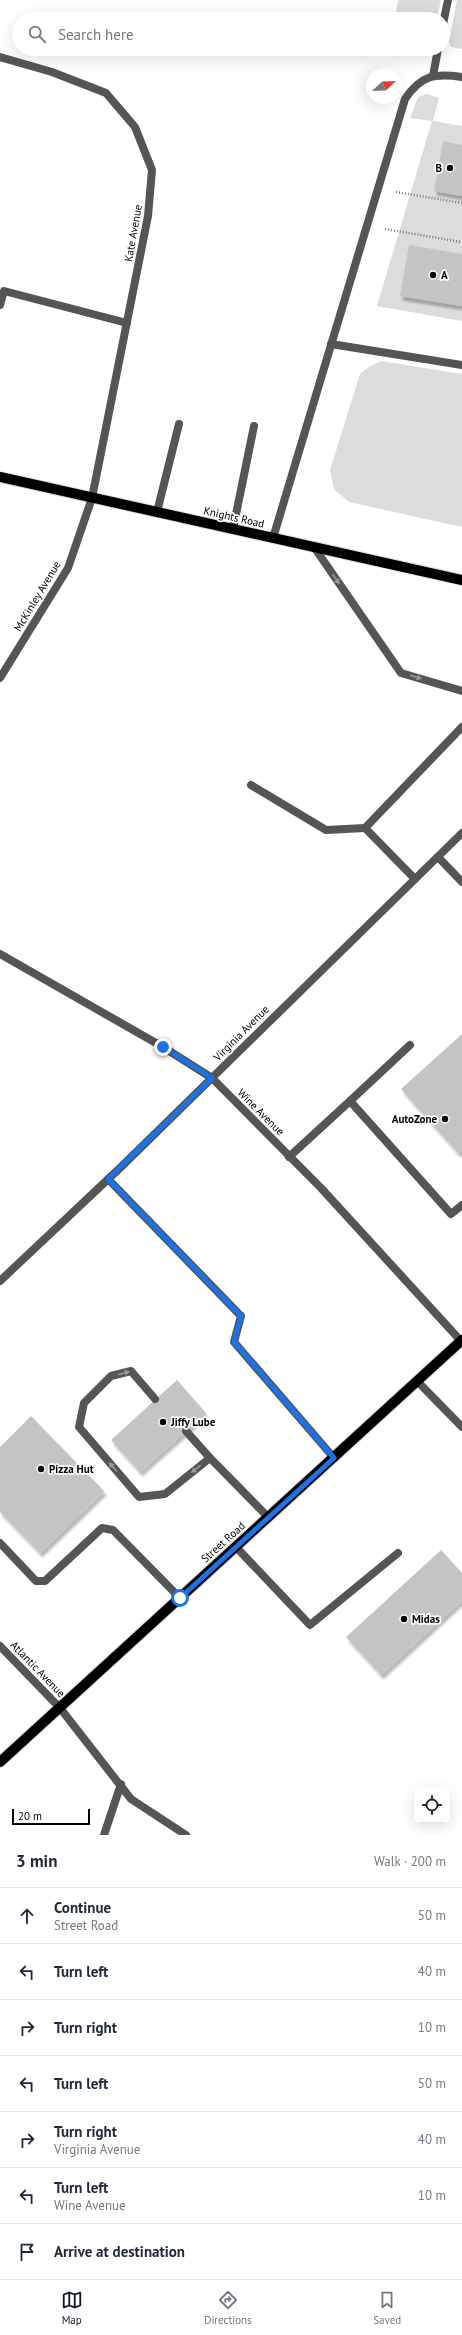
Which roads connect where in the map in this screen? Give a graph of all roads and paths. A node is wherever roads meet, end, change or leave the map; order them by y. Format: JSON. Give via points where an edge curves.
{"nodes":[{"id":1,"x":448,"y":0,"type":"edge"},
{"id":2,"x":446,"y":12,"type":"edge"},
{"id":3,"x":436,"y":56,"type":"edge"},
{"id":4,"x":0,"y":57,"type":"edge"},
{"id":5,"x":432,"y":76,"type":"junction"},
{"id":6,"x":462,"y":77,"type":"edge"},
{"id":7,"x":378,"y":188,"type":"junction"},
{"id":8,"x":462,"y":203,"type":"edge"},
{"id":9,"x":366,"y":226,"type":"junction"},
{"id":10,"x":462,"y":242,"type":"edge"},
{"id":11,"x":0,"y":305,"type":"edge"},
{"id":12,"x":127,"y":323,"type":"junction"},
{"id":13,"x":331,"y":344,"type":"junction"},
{"id":14,"x":462,"y":365,"type":"edge"},
{"id":15,"x":180,"y":424,"type":"dead end"},
{"id":16,"x":254,"y":426,"type":"dead end"},
{"id":17,"x":0,"y":477,"type":"edge"},
{"id":18,"x":92,"y":498,"type":"junction"},
{"id":19,"x":157,"y":512,"type":"junction"},
{"id":20,"x":233,"y":529,"type":"junction"},
{"id":21,"x":273,"y":538,"type":"junction"},
{"id":22,"x":314,"y":547,"type":"junction"},
{"id":23,"x":462,"y":580,"type":"edge"},
{"id":24,"x":0,"y":678,"type":"edge"},
{"id":25,"x":462,"y":691,"type":"edge"},
{"id":26,"x":462,"y":727,"type":"edge"},
{"id":27,"x":251,"y":785,"type":"dead end"},
{"id":28,"x":365,"y":828,"type":"junction"},
{"id":29,"x":462,"y":834,"type":"edge"},
{"id":30,"x":438,"y":857,"type":"junction"},
{"id":31,"x":415,"y":879,"type":"junction"},
{"id":32,"x":462,"y":882,"type":"edge"},
{"id":33,"x":0,"y":954,"type":"edge"},
{"id":34,"x":410,"y":1045,"type":"dead end"},
{"id":35,"x":212,"y":1078,"type":"junction"},
{"id":36,"x":350,"y":1101,"type":"junction"},
{"id":37,"x":289,"y":1157,"type":"junction"},
{"id":38,"x":108,"y":1179,"type":"junction"},
{"id":39,"x":462,"y":1205,"type":"edge"},
{"id":40,"x":0,"y":1281,"type":"edge"},
{"id":41,"x":462,"y":1341,"type":"edge"},
{"id":42,"x":417,"y":1382,"type":"junction"},
{"id":43,"x":156,"y":1399,"type":"dead end"},
{"id":44,"x":462,"y":1427,"type":"edge"},
{"id":45,"x":186,"y":1431,"type":"dead end"},
{"id":46,"x":210,"y":1458,"type":"junction"},
{"id":47,"x":334,"y":1458,"type":"junction"},
{"id":48,"x":268,"y":1517,"type":"junction"},
{"id":49,"x":0,"y":1543,"type":"edge"},
{"id":50,"x":236,"y":1547,"type":"junction"},
{"id":51,"x":398,"y":1552,"type":"dead end"},
{"id":52,"x":180,"y":1598,"type":"junction"},
{"id":53,"x":0,"y":1646,"type":"edge"},
{"id":54,"x":60,"y":1708,"type":"junction"},
{"id":55,"x":0,"y":1762,"type":"edge"},
{"id":56,"x":121,"y":1784,"type":"junction"},
{"id":57,"x":104,"y":1835,"type":"edge"},
{"id":58,"x":186,"y":1835,"type":"edge"}],
"edges":[{"from":1,"to":2,"type":"street"},
{"from":3,"to":5,"type":"street"},
{"from":4,"to":12,"type":"street","name":"Kate Avenue","via":[[52,72],[106,93],[135,127],[152,170],[148,216]]},
{"from":5,"to":6,"type":"street","via":[[442,74]]},
{"from":5,"to":7,"type":"street","via":[[412,88],[405,99]]},
{"from":7,"to":8,"type":"path"},
{"from":7,"to":9,"type":"street"},
{"from":9,"to":10,"type":"path"},
{"from":9,"to":13,"type":"street"},
{"from":11,"to":12,"type":"street","via":[[4,291]]},
{"from":12,"to":18,"type":"street","name":"Kate Avenue"},
{"from":13,"to":14,"type":"street"},
{"from":13,"to":21,"type":"street"},
{"from":15,"to":19,"type":"street"},
{"from":16,"to":20,"type":"street"},
{"from":17,"to":18,"type":"main road","name":"Knights Road"},
{"from":18,"to":19,"type":"main road","name":"Knights Road"},
{"from":18,"to":24,"type":"street","name":"McKinley Avenue","via":[[68,568]]},
{"from":19,"to":20,"type":"main road","name":"Knights Road"},
{"from":20,"to":21,"type":"main road","name":"Knights Road"},
{"from":21,"to":22,"type":"main road","name":"Knights Road"},
{"from":22,"to":23,"type":"main road","name":"Knights Road"},
{"from":22,"to":25,"type":"street","one_way":true,"via":[[401,673]]},
{"from":26,"to":28,"type":"street"},
{"from":27,"to":28,"type":"street","via":[[326,830]]},
{"from":28,"to":31,"type":"street"},
{"from":29,"to":30,"type":"street","name":"Virginia Avenue"},
{"from":30,"to":31,"type":"street","name":"Virginia Avenue"},
{"from":30,"to":32,"type":"street"},
{"from":31,"to":35,"type":"street","name":"Virginia Avenue"},
{"from":33,"to":35,"type":"street","name":"Wine Avenue","via":[[163,1047]]},
{"from":34,"to":36,"type":"street"},
{"from":35,"to":37,"type":"street","name":"Wine Avenue"},
{"from":35,"to":38,"type":"street","name":"Virginia Avenue"},
{"from":36,"to":37,"type":"street"},
{"from":36,"to":39,"type":"street","via":[[451,1214]]},
{"from":37,"to":41,"type":"street","name":"Wine Avenue","via":[[321,1188]]},
{"from":38,"to":40,"type":"street","name":"Virginia Avenue"},
{"from":38,"to":47,"type":"street","via":[[241,1316],[234,1342]]},
{"from":41,"to":42,"type":"main road","name":"Street Road"},
{"from":42,"to":44,"type":"street"},
{"from":42,"to":47,"type":"main road","name":"Street Road"},
{"from":46,"to":43,"type":"street","one_way":true,"via":[[165,1494],[139,1497],[79,1427],[84,1403],[111,1376],[131,1371]]},
{"from":45,"to":46,"type":"street"},
{"from":46,"to":48,"type":"street"},
{"from":47,"to":48,"type":"main road","name":"Street Road"},
{"from":48,"to":50,"type":"main road","name":"Street Road"},
{"from":49,"to":52,"type":"street","via":[[36,1581],[46,1581],[102,1528],[113,1530]]},
{"from":50,"to":51,"type":"street","via":[[310,1625]]},
{"from":50,"to":52,"type":"main road","name":"Street Road"},
{"from":52,"to":54,"type":"main road","name":"Street Road"},
{"from":53,"to":54,"type":"street","name":"Atlantic Avenue"},
{"from":54,"to":55,"type":"main road","name":"Street Road"},
{"from":54,"to":56,"type":"street","name":"Atlantic Avenue"},
{"from":56,"to":57,"type":"street"},
{"from":56,"to":58,"type":"street","name":"Atlantic Avenue","via":[[131,1798]]}]}
